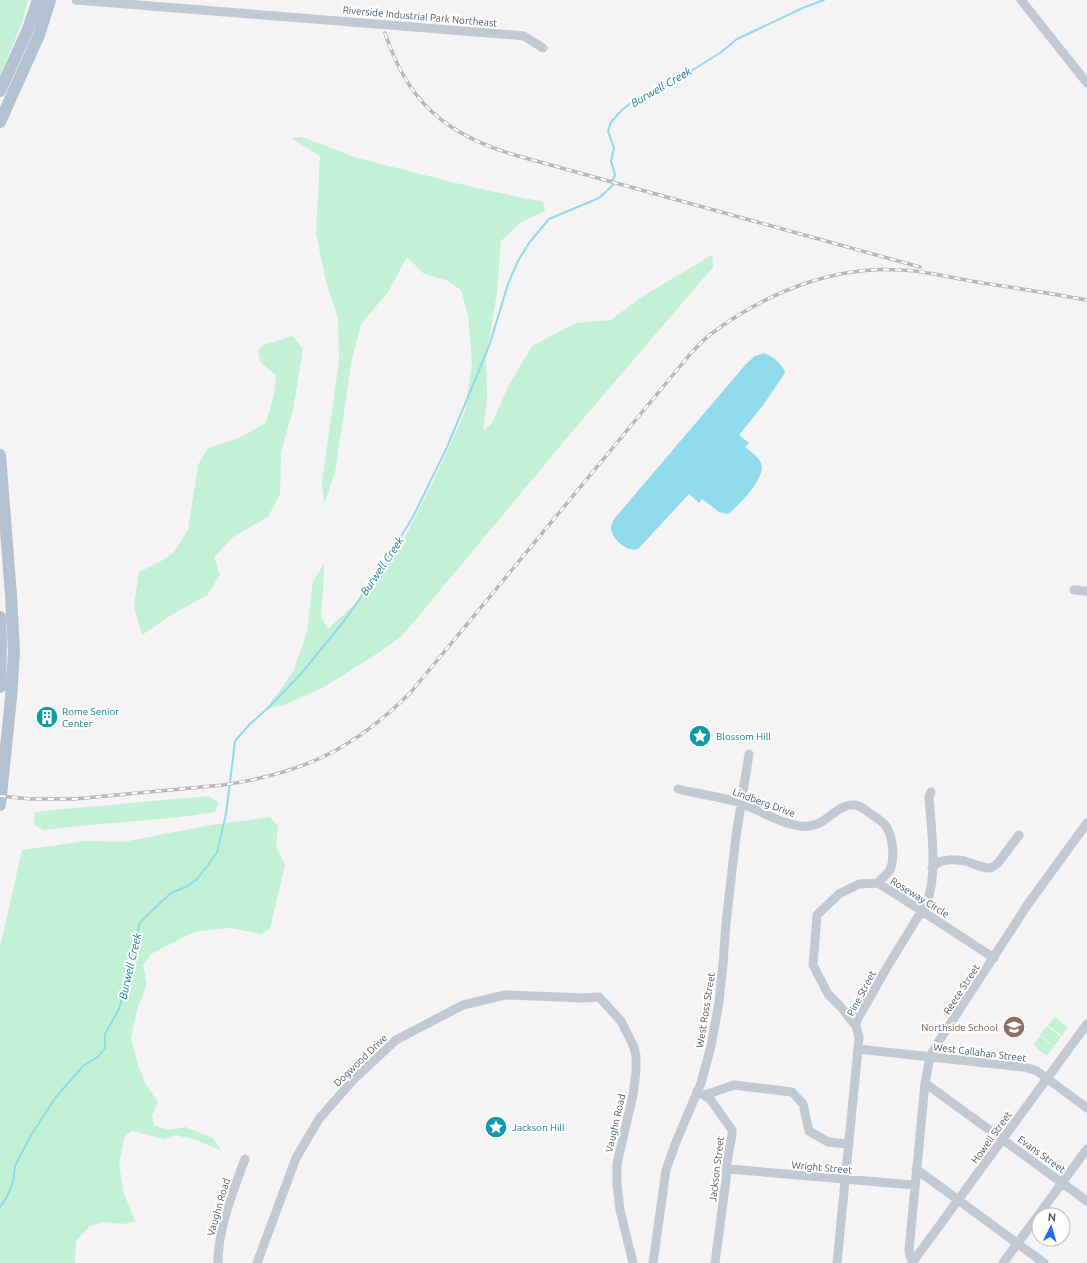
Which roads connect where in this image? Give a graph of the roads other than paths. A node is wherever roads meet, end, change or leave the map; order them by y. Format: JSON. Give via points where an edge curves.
{"nodes":[{"id":1,"x":38,"y":0,"type":"edge"},
{"id":2,"x":50,"y":0,"type":"edge"},
{"id":3,"x":76,"y":0,"type":"edge"},
{"id":4,"x":1021,"y":0,"type":"edge"},
{"id":5,"x":543,"y":48,"type":"dead end"},
{"id":6,"x":1087,"y":82,"type":"edge"},
{"id":7,"x":0,"y":91,"type":"edge"},
{"id":8,"x":0,"y":122,"type":"edge"},
{"id":9,"x":0,"y":455,"type":"edge"},
{"id":10,"x":1074,"y":590,"type":"dead end"},
{"id":11,"x":1087,"y":591,"type":"edge"},
{"id":12,"x":0,"y":617,"type":"edge"},
{"id":13,"x":0,"y":687,"type":"edge"},
{"id":14,"x":750,"y":754,"type":"dead end"},
{"id":15,"x":678,"y":789,"type":"dead end"},
{"id":16,"x":931,"y":792,"type":"dead end"},
{"id":17,"x":740,"y":803,"type":"junction"},
{"id":18,"x":0,"y":805,"type":"edge"},
{"id":19,"x":1087,"y":823,"type":"edge"},
{"id":20,"x":1019,"y":834,"type":"dead end"},
{"id":21,"x":932,"y":868,"type":"junction"},
{"id":22,"x":878,"y":883,"type":"junction"},
{"id":23,"x":922,"y":910,"type":"junction"},
{"id":24,"x":994,"y":958,"type":"junction"},
{"id":25,"x":599,"y":997,"type":"joint"},
{"id":26,"x":1087,"y":1024,"type":"edge"},
{"id":27,"x":856,"y":1026,"type":"junction"},
{"id":28,"x":858,"y":1048,"type":"junction"},
{"id":29,"x":930,"y":1057,"type":"junction"},
{"id":30,"x":1047,"y":1078,"type":"junction"},
{"id":31,"x":925,"y":1083,"type":"junction"},
{"id":32,"x":701,"y":1093,"type":"junction"},
{"id":33,"x":1087,"y":1108,"type":"edge"},
{"id":34,"x":1003,"y":1140,"type":"junction"},
{"id":35,"x":848,"y":1144,"type":"junction"},
{"id":36,"x":1087,"y":1148,"type":"edge"},
{"id":37,"x":245,"y":1159,"type":"dead end"},
{"id":38,"x":728,"y":1169,"type":"junction"},
{"id":39,"x":916,"y":1169,"type":"junction"},
{"id":40,"x":846,"y":1180,"type":"junction"},
{"id":41,"x":1062,"y":1182,"type":"junction"},
{"id":42,"x":914,"y":1185,"type":"junction"},
{"id":43,"x":959,"y":1200,"type":"junction"},
{"id":44,"x":1087,"y":1201,"type":"edge"},
{"id":45,"x":1018,"y":1243,"type":"junction"},
{"id":46,"x":912,"y":1262,"type":"edge"},
{"id":47,"x":218,"y":1263,"type":"edge"},
{"id":48,"x":257,"y":1263,"type":"edge"},
{"id":49,"x":633,"y":1263,"type":"edge"},
{"id":50,"x":653,"y":1263,"type":"edge"},
{"id":51,"x":715,"y":1263,"type":"edge"},
{"id":52,"x":836,"y":1263,"type":"edge"},
{"id":53,"x":1003,"y":1263,"type":"edge"},
{"id":54,"x":1044,"y":1263,"type":"edge"}],
"edges":[{"from":1,"to":7,"type":"main road"},
{"from":2,"to":8,"type":"main road","via":[[42,30]]},
{"from":3,"to":5,"type":"street","name":"Riverside Industrial Park Northeast","via":[[524,36]]},
{"from":4,"to":6,"type":"street"},
{"from":9,"to":18,"type":"main road","via":[[14,652]]},
{"from":10,"to":11,"type":"street"},
{"from":12,"to":13,"type":"main road"},
{"from":14,"to":17,"type":"street","name":"West Ross Street"},
{"from":15,"to":17,"type":"street","name":"Lindberg Drive"},
{"from":16,"to":21,"type":"street","name":"Pine Street","via":[[929,797]]},
{"from":17,"to":22,"type":"street","name":"Lindberg Drive","via":[[782,822],[801,826],[819,824],[845,806],[861,807],[888,828],[890,836],[890,870]]},
{"from":17,"to":32,"type":"street","name":"West Ross Street","via":[[719,1002]]},
{"from":19,"to":24,"type":"street","name":"Reece Street"},
{"from":20,"to":21,"type":"street","via":[[993,867],[950,860],[935,863]]},
{"from":21,"to":23,"type":"street","name":"Pine Street","via":[[931,892]]},
{"from":22,"to":23,"type":"street","name":"Roseway Circle"},
{"from":22,"to":27,"type":"street","name":"Roseway Circle","via":[[859,884],[839,894],[817,915],[813,965],[828,994]]},
{"from":23,"to":24,"type":"street","name":"Roseway Circle"},
{"from":23,"to":27,"type":"street","name":"Pine Street","via":[[860,1014]]},
{"from":24,"to":29,"type":"street","name":"Reece Street"},
{"from":25,"to":48,"type":"street","name":"Dogwood Drive","via":[[505,995],[464,1005],[396,1040],[353,1080],[319,1120],[296,1158]]},
{"from":25,"to":49,"type":"street","name":"Vaughn Road","via":[[621,1021],[636,1056],[633,1095],[616,1164],[620,1210]]},
{"from":26,"to":30,"type":"street","name":"Howell Street"},
{"from":27,"to":28,"type":"street","name":"Pine Street","via":[[859,1036]]},
{"from":28,"to":29,"type":"street","name":"West Callahan Street"},
{"from":28,"to":35,"type":"street","name":"Pine Street"},
{"from":29,"to":30,"type":"street","name":"West Callahan Street","via":[[1024,1067],[1037,1071]]},
{"from":29,"to":31,"type":"street","name":"Reece Street"},
{"from":30,"to":33,"type":"street","name":"West Callahan Street"},
{"from":30,"to":34,"type":"street","name":"Howell Street"},
{"from":31,"to":34,"type":"street","name":"Evans Street"},
{"from":31,"to":39,"type":"street","name":"Reece Street"},
{"from":32,"to":35,"type":"street","via":[[734,1085],[792,1092],[803,1104],[808,1131],[828,1142]]},
{"from":32,"to":38,"type":"street","name":"Jackson Street","via":[[710,1099],[732,1130]]},
{"from":32,"to":50,"type":"street","name":"West Ross Street","via":[[676,1142],[666,1170]]},
{"from":34,"to":41,"type":"street","name":"Evans Street"},
{"from":34,"to":43,"type":"street","name":"Howell Street"},
{"from":35,"to":40,"type":"street","name":"Pine Street"},
{"from":36,"to":41,"type":"street"},
{"from":37,"to":47,"type":"street","name":"Vaughn Road","via":[[224,1222]]},
{"from":38,"to":40,"type":"street","name":"Wright Street"},
{"from":38,"to":51,"type":"street","name":"Jackson Street"},
{"from":39,"to":42,"type":"street","name":"Reece Street"},
{"from":39,"to":43,"type":"street"},
{"from":40,"to":42,"type":"street","name":"Wright Street"},
{"from":40,"to":52,"type":"street","name":"Pine Street"},
{"from":41,"to":44,"type":"street","name":"Evans Street"},
{"from":41,"to":45,"type":"street"},
{"from":42,"to":46,"type":"street","name":"Reece Street","via":[[909,1250]]},
{"from":43,"to":45,"type":"street"},
{"from":43,"to":46,"type":"street","name":"Howell Street"},
{"from":45,"to":53,"type":"street"},
{"from":45,"to":54,"type":"street"}]}
